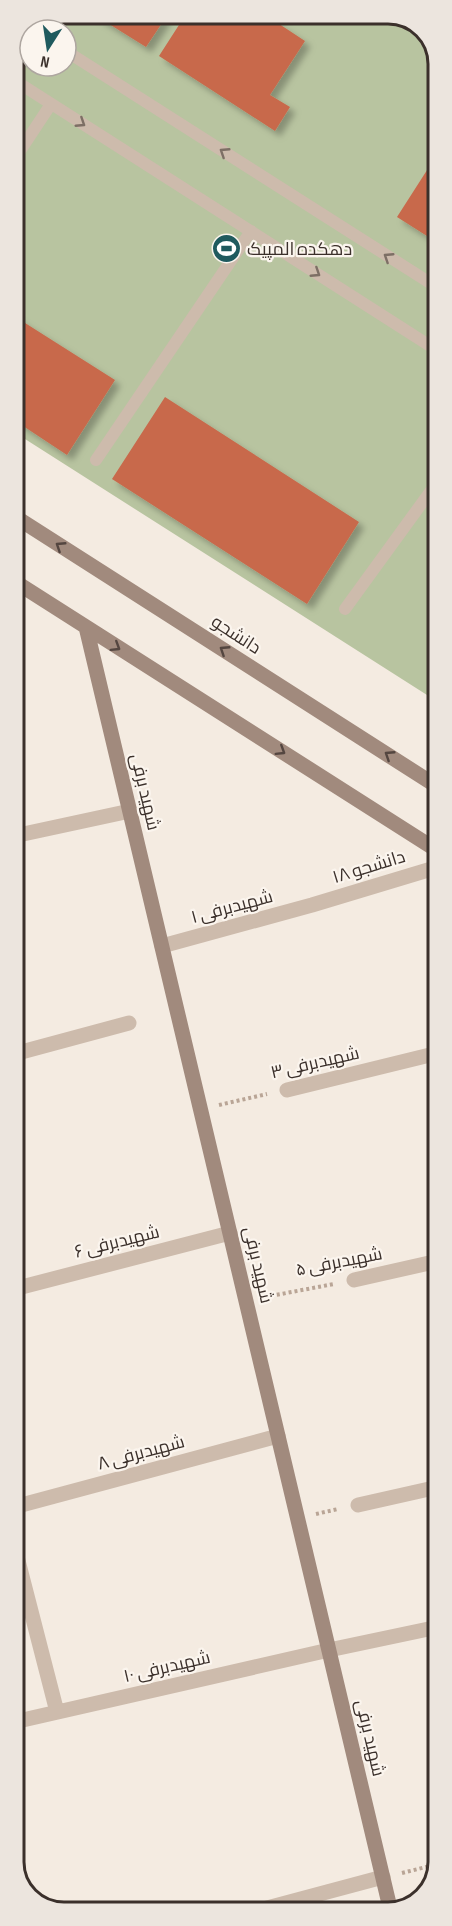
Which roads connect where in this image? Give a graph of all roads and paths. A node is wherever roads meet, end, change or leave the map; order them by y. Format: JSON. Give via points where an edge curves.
{"nodes":[{"id":1,"x":78,"y":59,"type":"edge"},
{"id":2,"x":24,"y":86,"type":"edge"},
{"id":3,"x":51,"y":104,"type":"junction"},
{"id":4,"x":24,"y":145,"type":"edge"},
{"id":5,"x":251,"y":231,"type":"junction"},
{"id":6,"x":428,"y":282,"type":"edge"},
{"id":7,"x":428,"y":345,"type":"edge"},
{"id":8,"x":96,"y":460,"type":"dead end"},
{"id":9,"x":428,"y":495,"type":"edge"},
{"id":10,"x":24,"y":522,"type":"edge"},
{"id":11,"x":24,"y":587,"type":"edge"},
{"id":12,"x":345,"y":609,"type":"dead end"},
{"id":13,"x":86,"y":627,"type":"junction"},
{"id":14,"x":428,"y":781,"type":"edge"},
{"id":15,"x":130,"y":811,"type":"junction"},
{"id":16,"x":24,"y":834,"type":"edge"},
{"id":17,"x":428,"y":845,"type":"edge"},
{"id":18,"x":428,"y":870,"type":"edge"},
{"id":19,"x":312,"y":905,"type":"joint"},
{"id":20,"x":162,"y":946,"type":"junction"},
{"id":21,"x":129,"y":1023,"type":"dead end"},
{"id":22,"x":24,"y":1051,"type":"edge"},
{"id":23,"x":428,"y":1055,"type":"edge"},
{"id":24,"x":287,"y":1089,"type":"joint"},
{"id":25,"x":201,"y":1110,"type":"junction"},
{"id":26,"x":230,"y":1233,"type":"junction"},
{"id":27,"x":428,"y":1263,"type":"edge"},
{"id":28,"x":354,"y":1280,"type":"joint"},
{"id":29,"x":24,"y":1286,"type":"edge"},
{"id":30,"x":246,"y":1300,"type":"junction"},
{"id":31,"x":278,"y":1436,"type":"junction"},
{"id":32,"x":428,"y":1490,"type":"edge"},
{"id":33,"x":24,"y":1504,"type":"edge"},
{"id":34,"x":358,"y":1505,"type":"joint"},
{"id":35,"x":298,"y":1517,"type":"junction"},
{"id":36,"x":24,"y":1584,"type":"edge"},
{"id":37,"x":428,"y":1630,"type":"edge"},
{"id":38,"x":329,"y":1650,"type":"junction"},
{"id":39,"x":57,"y":1712,"type":"junction"},
{"id":40,"x":24,"y":1720,"type":"edge"},
{"id":41,"x":427,"y":1867,"type":"edge"},
{"id":42,"x":383,"y":1877,"type":"junction"},
{"id":43,"x":289,"y":1902,"type":"edge"},
{"id":44,"x":389,"y":1902,"type":"edge"}],
"edges":[{"from":6,"to":1,"type":"lane","one_way":true},
{"from":2,"to":3,"type":"lane"},
{"from":3,"to":4,"type":"lane"},
{"from":3,"to":5,"type":"lane","one_way":true},
{"from":5,"to":7,"type":"lane","one_way":true},
{"from":5,"to":8,"type":"lane"},
{"from":9,"to":12,"type":"lane"},
{"from":14,"to":10,"type":"street","name":"دانشجو","one_way":true},
{"from":11,"to":13,"type":"street"},
{"from":13,"to":15,"type":"street","name":"شهید برفی"},
{"from":13,"to":17,"type":"street","one_way":true},
{"from":15,"to":16,"type":"street"},
{"from":15,"to":20,"type":"street","name":"شهید برفی"},
{"from":18,"to":19,"type":"street","name":"دانشجو ۱۸"},
{"from":19,"to":20,"type":"street","name":"شهیدبرفی ۱"},
{"from":20,"to":25,"type":"street","name":"شهید برفی"},
{"from":21,"to":22,"type":"street"},
{"from":23,"to":24,"type":"street","name":"شهیدبرفی ۳"},
{"from":24,"to":25,"type":"path","name":"شهیدبرفی ۳"},
{"from":25,"to":26,"type":"street","name":"شهید برفی"},
{"from":26,"to":29,"type":"street","name":"شهیدبرفی ۶"},
{"from":26,"to":30,"type":"street","name":"شهید برفی"},
{"from":27,"to":28,"type":"street","name":"شهیدبرفی ۵"},
{"from":28,"to":30,"type":"path","name":"شهیدبرفی ۵"},
{"from":30,"to":31,"type":"street","name":"شهید برفی"},
{"from":31,"to":33,"type":"street","name":"شهیدبرفی ۸"},
{"from":31,"to":35,"type":"street","name":"شهید برفی"},
{"from":32,"to":34,"type":"street"},
{"from":34,"to":35,"type":"path"},
{"from":35,"to":38,"type":"street","name":"شهید برفی"},
{"from":36,"to":39,"type":"street"},
{"from":37,"to":38,"type":"street","name":"شهیدبرفی ۱۰"},
{"from":38,"to":39,"type":"street","name":"شهیدبرفی ۱۰"},
{"from":38,"to":42,"type":"street","name":"شهید برفی"},
{"from":39,"to":40,"type":"street","name":"شهیدبرفی ۱۰"},
{"from":41,"to":42,"type":"path"},
{"from":42,"to":43,"type":"street"},
{"from":42,"to":44,"type":"street","name":"شهید برفی"}]}
